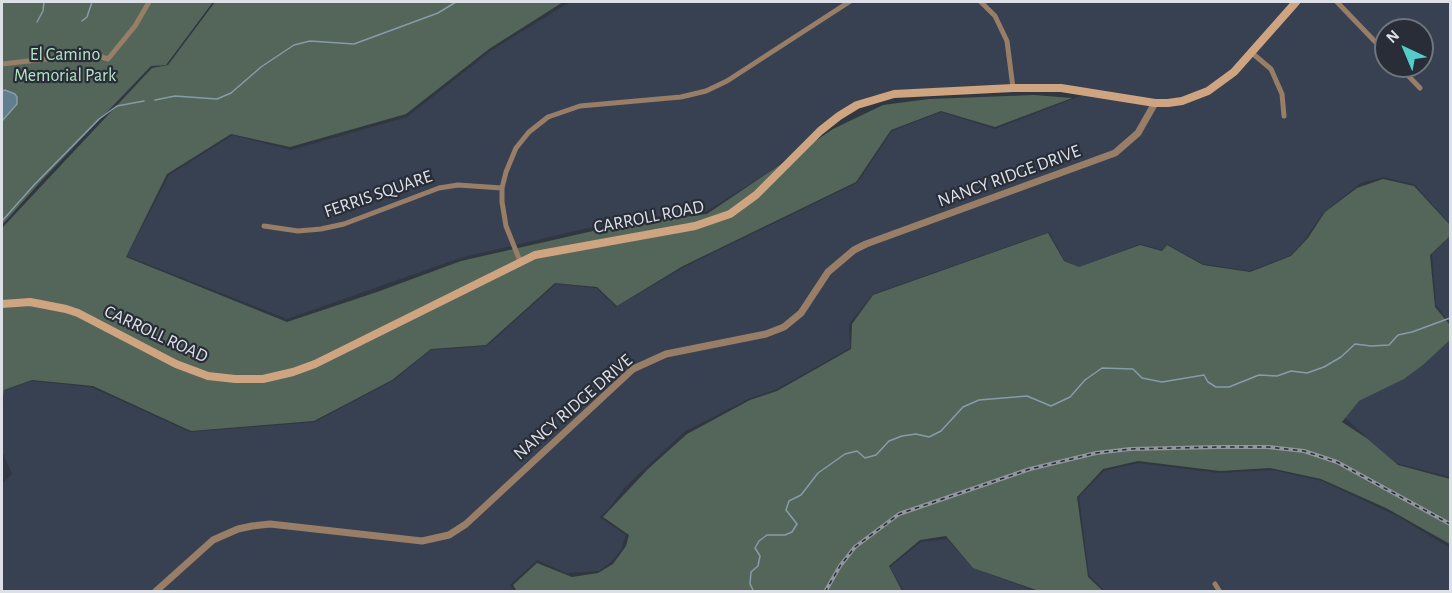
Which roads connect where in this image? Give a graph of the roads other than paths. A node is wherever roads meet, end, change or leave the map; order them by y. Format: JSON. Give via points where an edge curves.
{"nodes":[{"id":1,"x":149,"y":2,"type":"edge"},
{"id":2,"x":849,"y":2,"type":"edge"},
{"id":3,"x":981,"y":2,"type":"edge"},
{"id":4,"x":1296,"y":2,"type":"edge"},
{"id":5,"x":1337,"y":2,"type":"edge"},
{"id":6,"x":1374,"y":41,"type":"edge"},
{"id":7,"x":1252,"y":52,"type":"junction"},
{"id":8,"x":2,"y":64,"type":"edge"},
{"id":9,"x":1410,"y":78,"type":"edge"},
{"id":10,"x":1013,"y":88,"type":"junction"},
{"id":11,"x":1420,"y":88,"type":"dead end"},
{"id":12,"x":1155,"y":103,"type":"junction"},
{"id":13,"x":1284,"y":116,"type":"dead end"},
{"id":14,"x":502,"y":188,"type":"junction"},
{"id":15,"x":264,"y":226,"type":"dead end"},
{"id":16,"x":520,"y":261,"type":"junction"},
{"id":17,"x":3,"y":304,"type":"edge"},
{"id":18,"x":1215,"y":584,"type":"dead end"},
{"id":19,"x":155,"y":591,"type":"edge"},
{"id":20,"x":1220,"y":591,"type":"edge"}],
"edges":[{"from":1,"to":8,"type":"street","via":[[108,59],[92,54]]},
{"from":2,"to":14,"type":"street","via":[[706,91],[665,99],[580,106],[548,117],[516,148]]},
{"from":3,"to":10,"type":"street","via":[[995,16],[1007,41]]},
{"from":4,"to":7,"type":"main road","name":"CARROLL ROAD"},
{"from":5,"to":6,"type":"street"},
{"from":7,"to":12,"type":"main road","name":"CARROLL ROAD","via":[[1234,72],[1208,91],[1182,101]]},
{"from":7,"to":13,"type":"street","via":[[1271,69],[1282,94]]},
{"from":9,"to":11,"type":"street"},
{"from":10,"to":12,"type":"main road","name":"CARROLL ROAD","via":[[1061,88]]},
{"from":10,"to":16,"type":"main road","name":"CARROLL ROAD","via":[[882,96],[839,116],[756,195],[730,214],[695,226],[549,251]]},
{"from":12,"to":19,"type":"street","name":"NANCY RIDGE DRIVE","via":[[1138,133],[1115,153],[854,250],[828,272],[801,313],[784,327],[666,354],[633,369],[466,524],[449,535],[422,540],[252,525],[213,540]]},
{"from":14,"to":15,"type":"street","name":"FERRIS SQUARE","via":[[439,188],[321,229],[298,231]]},
{"from":14,"to":16,"type":"street","via":[[506,226]]},
{"from":16,"to":17,"type":"main road","name":"CARROLL ROAD","via":[[315,364],[263,379],[208,376],[66,309],[30,302]]},
{"from":18,"to":20,"type":"street"}]}
